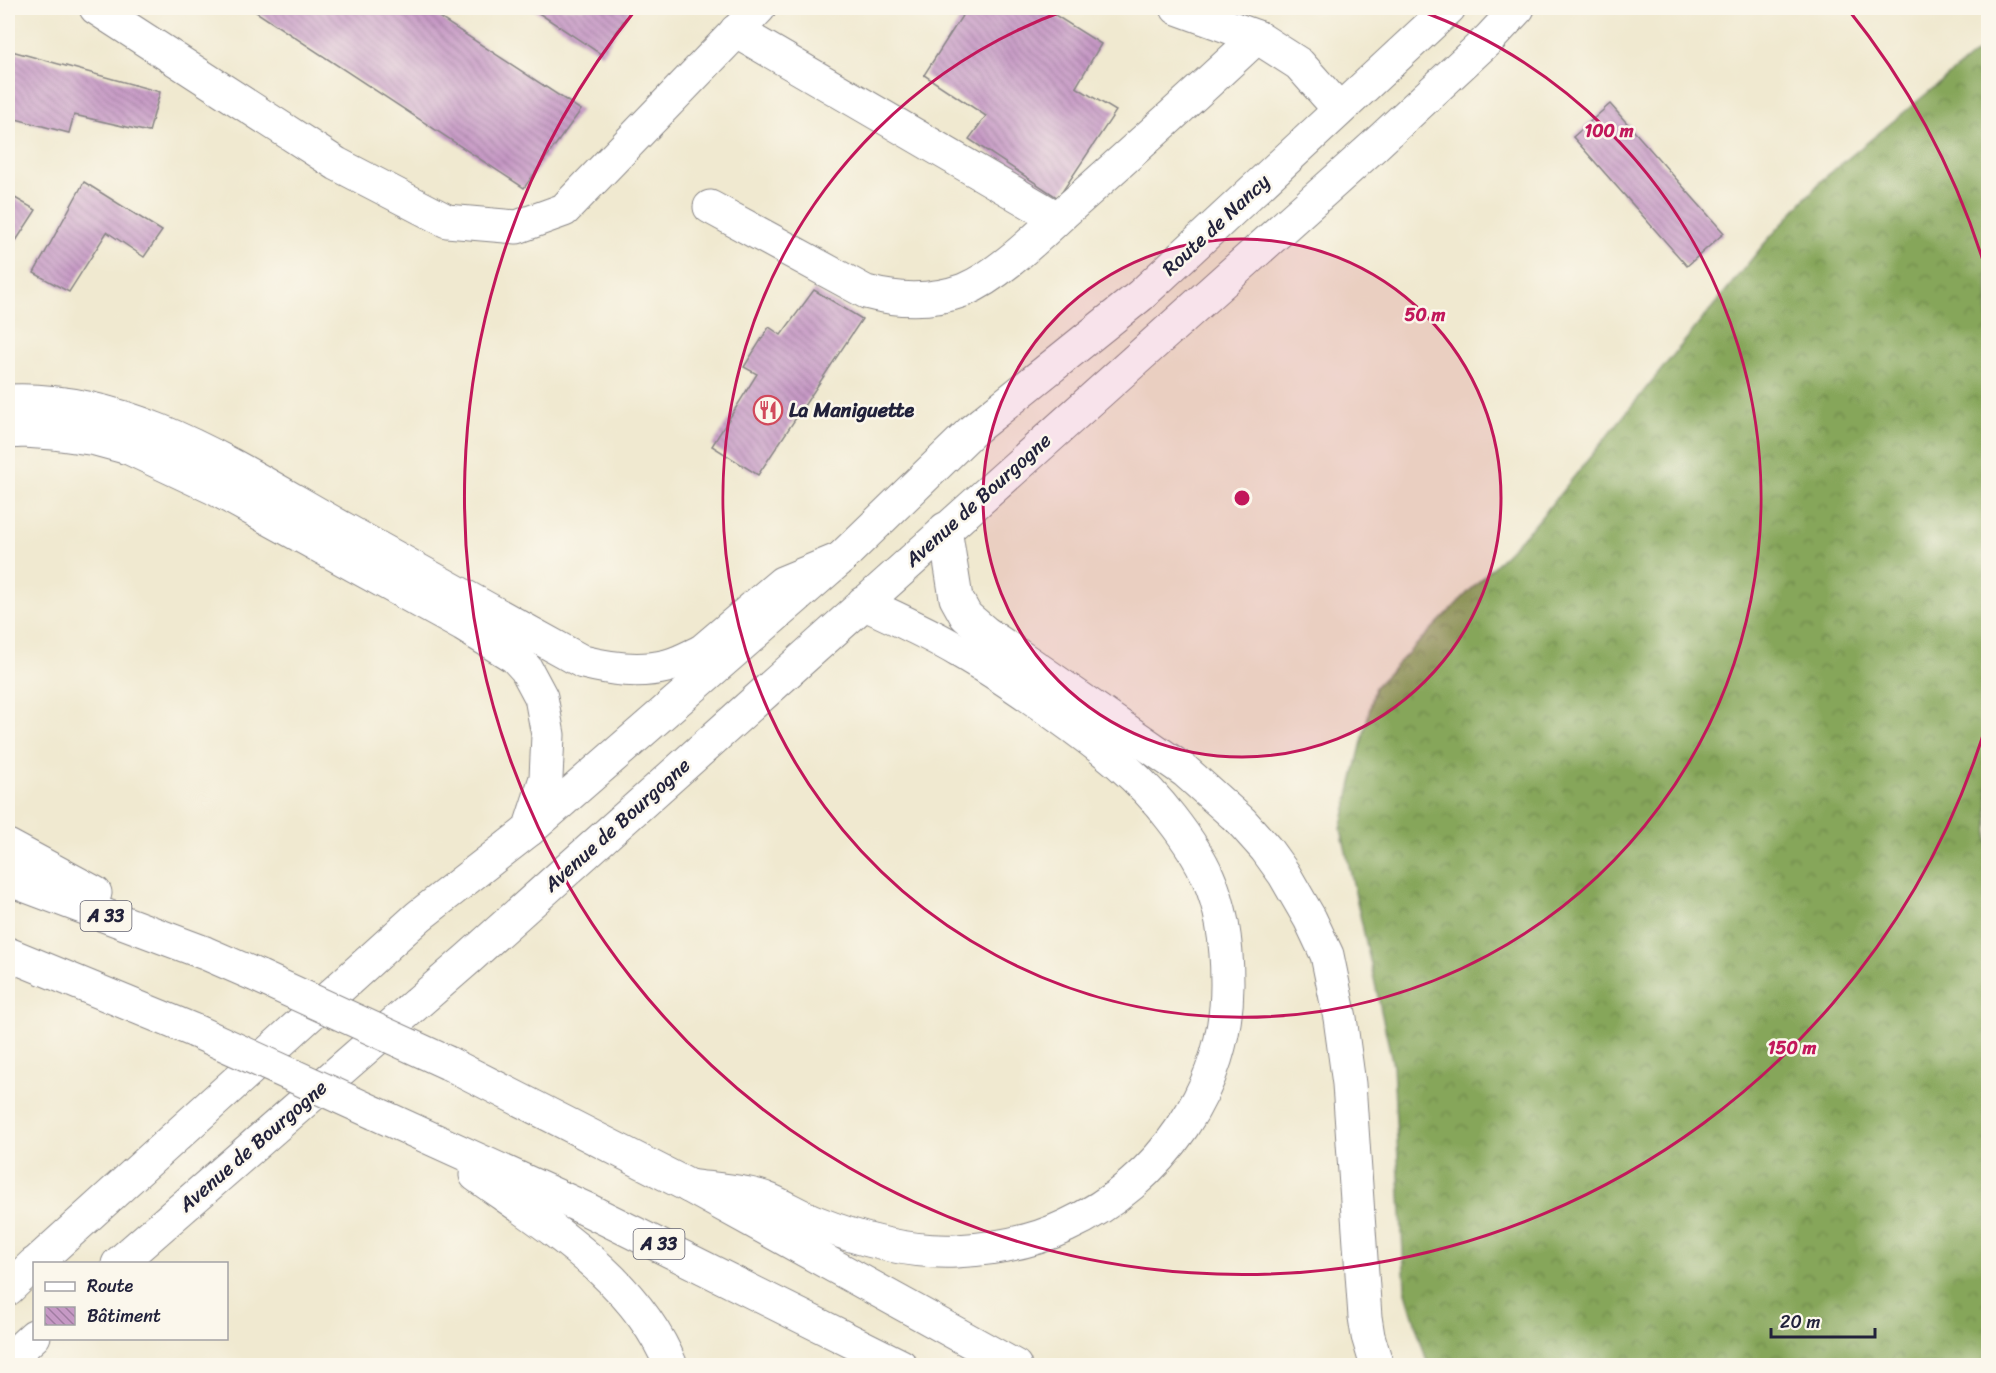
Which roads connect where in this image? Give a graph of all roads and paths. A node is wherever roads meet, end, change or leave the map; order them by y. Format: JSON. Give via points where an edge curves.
{"nodes":[{"id":1,"x":96,"y":8,"type":"edge"},
{"id":2,"x":1177,"y":8,"type":"edge"},
{"id":3,"x":1245,"y":8,"type":"edge"},
{"id":4,"x":1449,"y":8,"type":"edge"},
{"id":5,"x":1518,"y":8,"type":"edge"},
{"id":6,"x":746,"y":15,"type":"edge"},
{"id":7,"x":1257,"y":37,"type":"junction"},
{"id":8,"x":1339,"y":109,"type":"junction"},
{"id":9,"x":710,"y":207,"type":"dead end"},
{"id":10,"x":1057,"y":218,"type":"junction"},
{"id":11,"x":8,"y":401,"type":"edge"},
{"id":12,"x":8,"y":432,"type":"edge"},
{"id":13,"x":945,"y":529,"type":"junction"},
{"id":14,"x":840,"y":559,"type":"junction"},
{"id":15,"x":863,"y":603,"type":"junction"},
{"id":16,"x":529,"y":830,"type":"junction"},
{"id":17,"x":8,"y":846,"type":"edge"},
{"id":18,"x":8,"y":879,"type":"edge"},
{"id":19,"x":205,"y":953,"type":"junction"},
{"id":20,"x":8,"y":954,"type":"edge"},
{"id":21,"x":413,"y":1130,"type":"junction"},
{"id":22,"x":689,"y":1186,"type":"junction"},
{"id":23,"x":37,"y":1262,"type":"edge"},
{"id":24,"x":119,"y":1262,"type":"edge"},
{"id":25,"x":33,"y":1266,"type":"edge"},
{"id":26,"x":8,"y":1289,"type":"edge"},
{"id":27,"x":33,"y":1337,"type":"edge"},
{"id":28,"x":8,"y":1360,"type":"edge"},
{"id":29,"x":671,"y":1365,"type":"edge"},
{"id":30,"x":901,"y":1365,"type":"edge"},
{"id":31,"x":1015,"y":1365,"type":"edge"},
{"id":32,"x":1377,"y":1365,"type":"edge"}],
"edges":[{"from":1,"to":6,"type":"main road","via":[[367,180],[447,221],[517,227],[564,210]]},
{"from":2,"to":7,"type":"main road"},
{"from":3,"to":7,"type":"main road"},
{"from":4,"to":8,"type":"main road","name":"Route de Nancy"},
{"from":5,"to":13,"type":"main road","name":"Avenue de Bourgogne","via":[[1373,147]]},
{"from":6,"to":10,"type":"main road"},
{"from":7,"to":8,"type":"main road","via":[[1299,64]]},
{"from":7,"to":10,"type":"main road"},
{"from":8,"to":14,"type":"main road","name":"Route de Nancy","via":[[1142,295],[973,430]]},
{"from":9,"to":10,"type":"main road","via":[[866,292],[913,300],[963,290],[988,277]]},
{"from":11,"to":14,"type":"main road","via":[[87,408],[184,440],[583,662],[603,667],[645,669],[669,666],[687,658],[702,651],[782,583]]},
{"from":12,"to":16,"type":"main road","via":[[53,433],[129,448],[214,488],[515,657],[541,698],[548,735],[546,778]]},
{"from":13,"to":15,"type":"main road","name":"Avenue de Bourgogne"},
{"from":13,"to":32,"type":"main road","via":[[956,598],[966,616],[1185,771],[1266,849],[1310,919],[1327,955],[1340,1018],[1349,1084],[1365,1317]]},
{"from":14,"to":16,"type":"main road"},
{"from":15,"to":22,"type":"main road","via":[[957,650],[1038,702],[1120,763],[1171,819],[1208,875],[1224,931],[1227,990],[1220,1048],[1210,1078],[1182,1129],[1142,1175],[1095,1211],[1023,1241],[958,1251],[877,1243],[812,1221],[761,1197]]},
{"from":15,"to":24,"type":"main road","name":"Avenue de Bourgogne","via":[[469,958]]},
{"from":16,"to":23,"type":"main road","via":[[419,916]]},
{"from":17,"to":19,"type":"main road"},
{"from":18,"to":19,"type":"main road","number":"A 33"},
{"from":19,"to":22,"type":"main road","number":"A 33","bridge":true,"via":[[448,1063]]},
{"from":20,"to":21,"type":"main road","number":"A 33","bridge":true,"via":[[195,1031]]},
{"from":21,"to":29,"type":"main road","via":[[540,1221],[604,1273],[643,1315]]},
{"from":21,"to":30,"type":"main road","number":"A 33","via":[[586,1209]]},
{"from":22,"to":31,"type":"main road","number":"A 33"},
{"from":25,"to":26,"type":"main road"},
{"from":27,"to":28,"type":"main road"}]}
